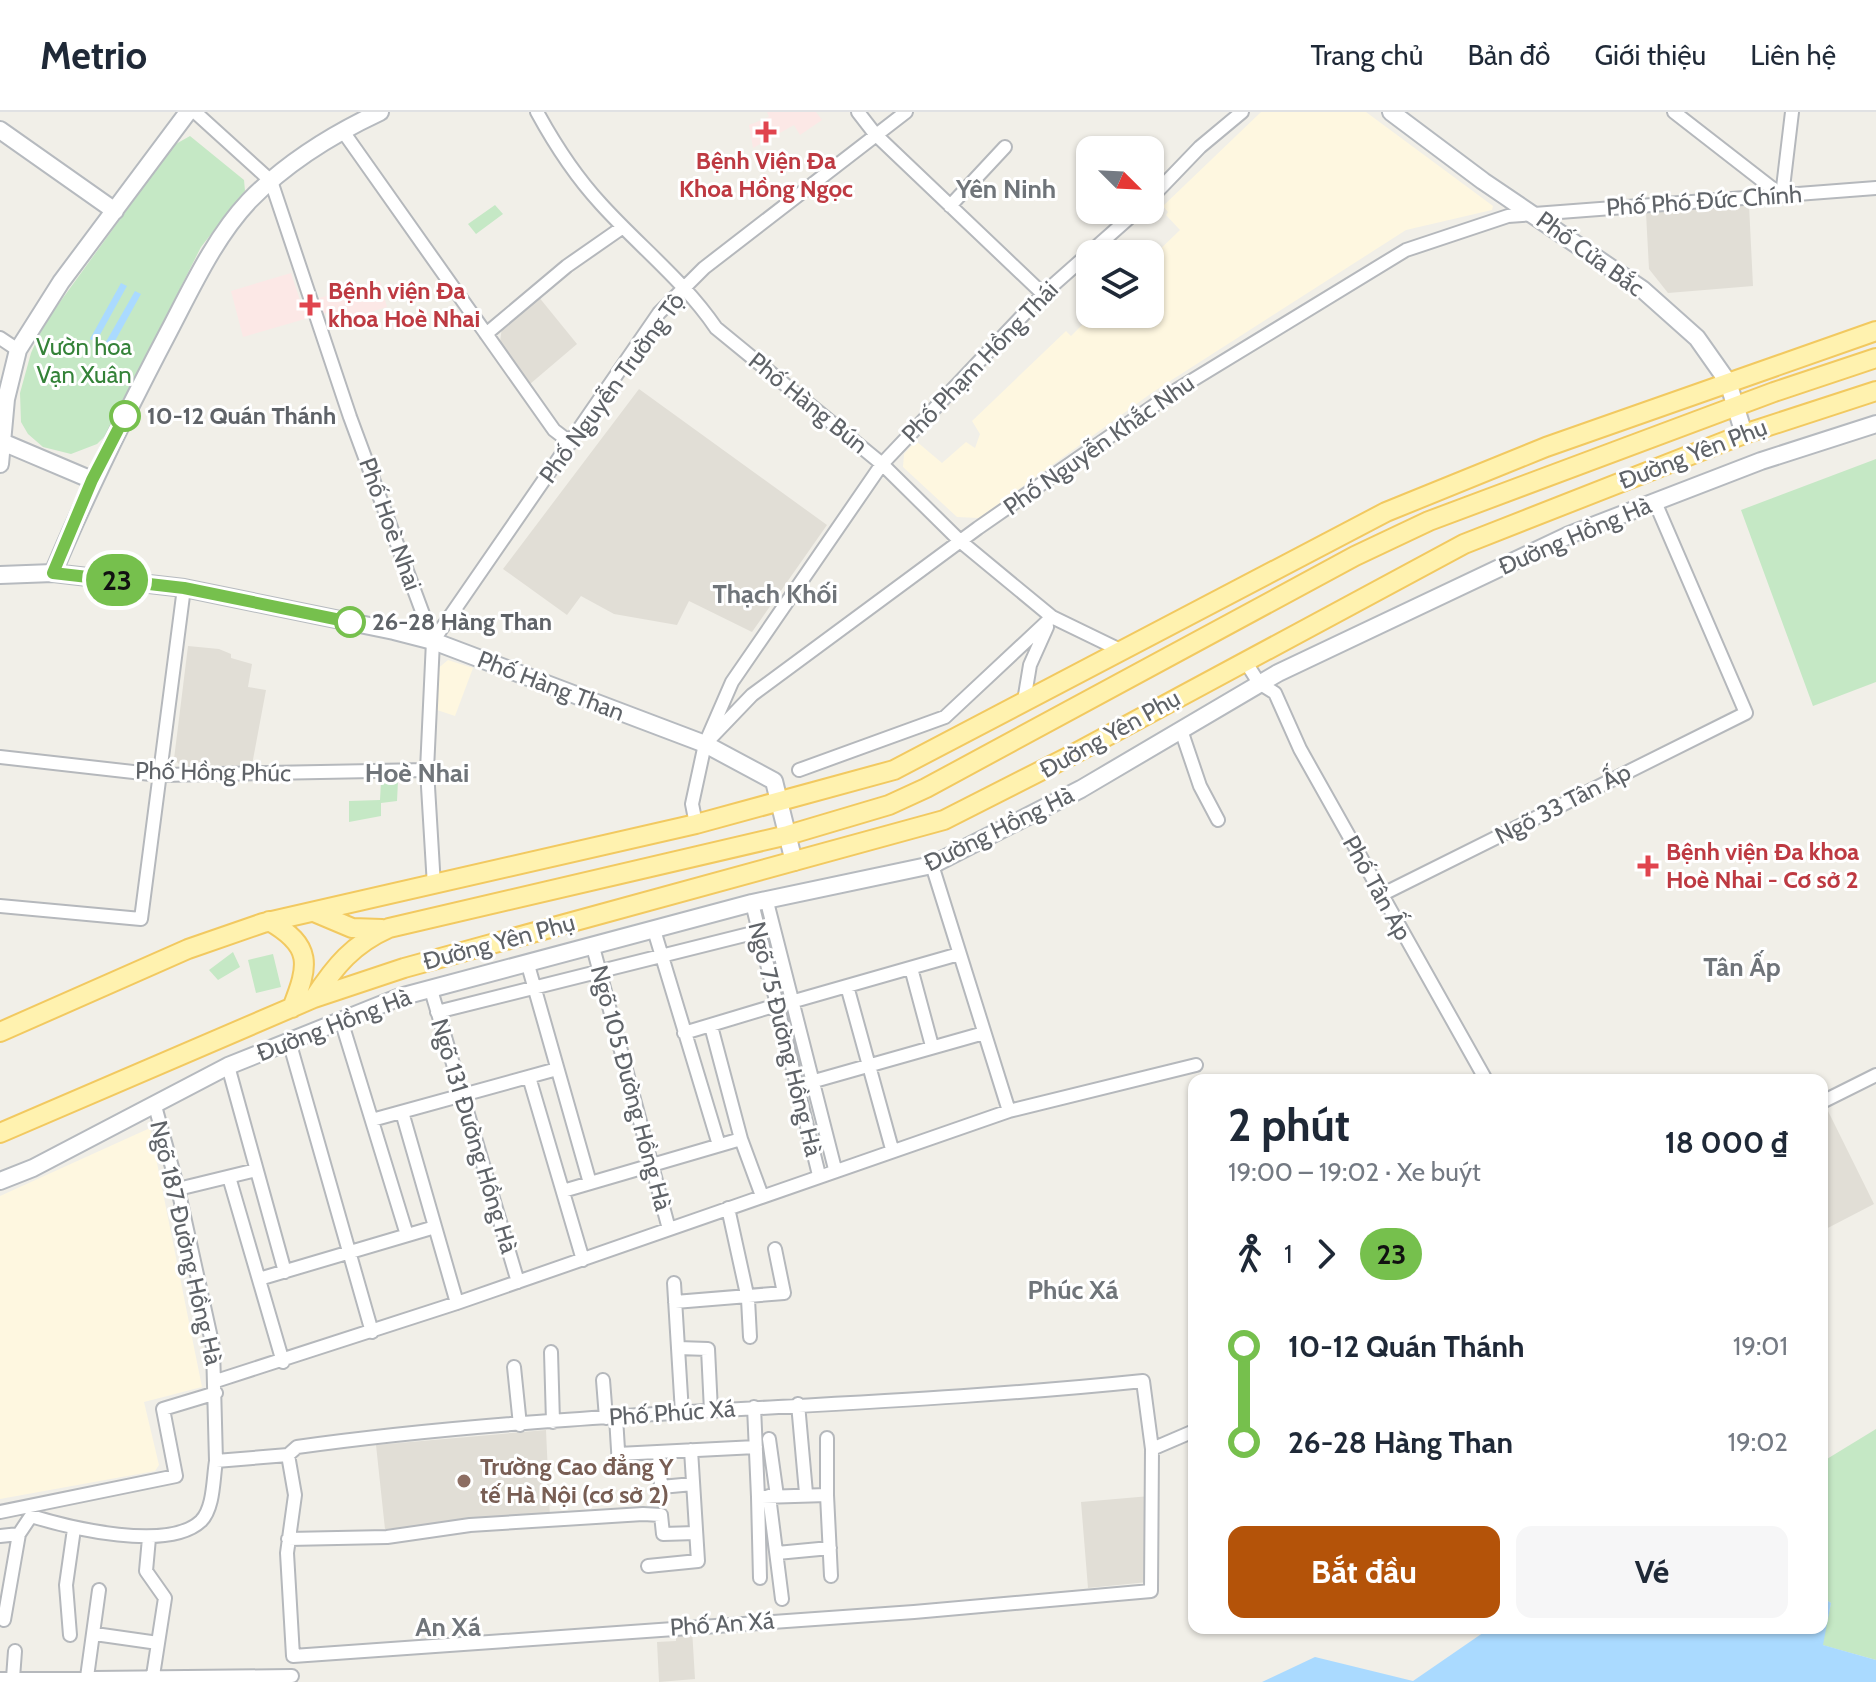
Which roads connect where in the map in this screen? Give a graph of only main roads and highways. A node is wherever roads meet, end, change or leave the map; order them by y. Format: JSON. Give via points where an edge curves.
{"nodes":[{"id":1,"x":1871,"y":333,"type":"edge"},
{"id":2,"x":1875,"y":358,"type":"edge"},
{"id":3,"x":1876,"y":391,"type":"edge"},
{"id":4,"x":314,"y":912,"type":"junction"},
{"id":5,"x":269,"y":921,"type":"junction"},
{"id":6,"x":389,"y":928,"type":"junction"},
{"id":7,"x":314,"y":998,"type":"junction"},
{"id":8,"x":292,"y":1008,"type":"junction"},
{"id":9,"x":0,"y":1032,"type":"edge"},
{"id":10,"x":0,"y":1133,"type":"edge"}],
"edges":[{"from":1,"to":2,"type":"main road"},
{"from":1,"to":4,"type":"main road","via":[[1546,447],[1386,512],[894,770],[696,824]]},
{"from":2,"to":6,"type":"main road","name":"Đường Yên Phụ","via":[[1429,521],[889,805],[788,835]]},
{"from":3,"to":7,"type":"main road","name":"Đường Yên Phụ","via":[[1744,434],[1464,544],[944,820]]},
{"from":4,"to":5,"type":"main road"},
{"from":4,"to":6,"type":"main road","name":"Đường Yên Phụ","via":[[352,928]]},
{"from":5,"to":8,"type":"main road","via":[[292,935],[303,952],[304,971]]},
{"from":5,"to":9,"type":"main road","via":[[188,949]]},
{"from":6,"to":7,"type":"main road","name":"Đường Yên Phụ","via":[[353,948]]},
{"from":7,"to":8,"type":"main road","name":"Đường Yên Phụ"},
{"from":8,"to":10,"type":"main road","name":"Đường Yên Phụ"}]}
